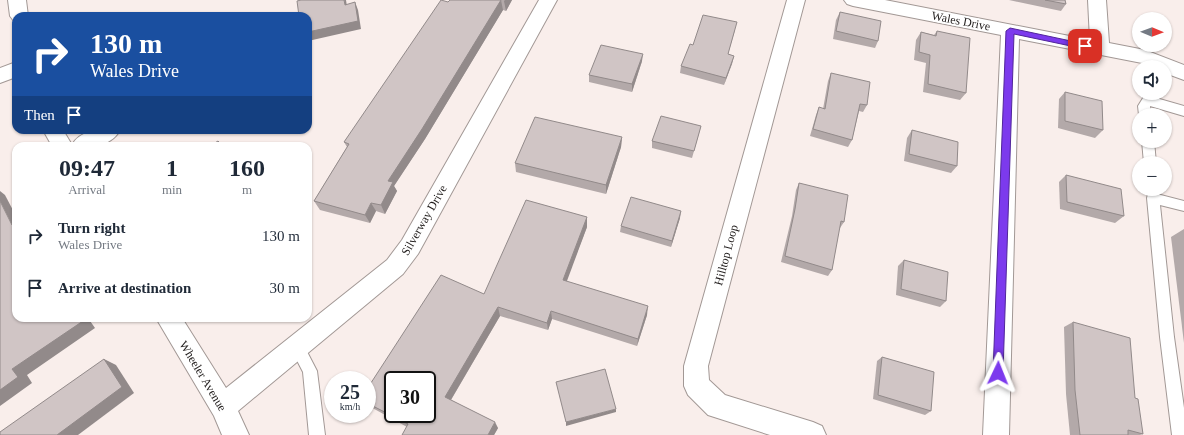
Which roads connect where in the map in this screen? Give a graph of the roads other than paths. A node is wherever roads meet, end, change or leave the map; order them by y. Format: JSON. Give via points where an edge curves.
{"nodes":[{"id":1,"x":17,"y":0,"type":"edge"},
{"id":2,"x":548,"y":0,"type":"edge"},
{"id":3,"x":796,"y":0,"type":"edge"},
{"id":4,"x":853,"y":0,"type":"edge"},
{"id":5,"x":1097,"y":0,"type":"edge"},
{"id":6,"x":18,"y":12,"type":"edge"},
{"id":7,"x":1010,"y":31,"type":"junction"},
{"id":8,"x":1100,"y":49,"type":"junction"},
{"id":9,"x":12,"y":72,"type":"edge"},
{"id":10,"x":1184,"y":73,"type":"edge"},
{"id":11,"x":0,"y":76,"type":"edge"},
{"id":12,"x":1144,"y":108,"type":"edge"},
{"id":13,"x":1184,"y":111,"type":"edge"},
{"id":14,"x":103,"y":134,"type":"edge"},
{"id":15,"x":89,"y":142,"type":"edge"},
{"id":16,"x":1153,"y":196,"type":"edge"},
{"id":17,"x":1158,"y":196,"type":"edge"},
{"id":18,"x":1184,"y":206,"type":"edge"},
{"id":19,"x":170,"y":322,"type":"edge"},
{"id":20,"x":297,"y":347,"type":"junction"},
{"id":21,"x":223,"y":407,"type":"junction"},
{"id":22,"x":236,"y":435,"type":"edge"},
{"id":23,"x":318,"y":435,"type":"edge"},
{"id":24,"x":813,"y":435,"type":"edge"},
{"id":25,"x":996,"y":435,"type":"edge"},
{"id":26,"x":1180,"y":435,"type":"edge"}],
"edges":[{"from":1,"to":6,"type":"street"},
{"from":2,"to":20,"type":"street","name":"Silverway Drive","via":[[410,247],[395,267]]},
{"from":3,"to":24,"type":"street","name":"Hilltop Loop","via":[[696,366],[697,386],[717,406]]},
{"from":4,"to":7,"type":"street","name":"Wales Drive"},
{"from":5,"to":8,"type":"street"},
{"from":7,"to":8,"type":"street","name":"Wales Drive"},
{"from":7,"to":25,"type":"street"},
{"from":8,"to":10,"type":"street","name":"Wales Drive","via":[[1145,57]]},
{"from":9,"to":11,"type":"street"},
{"from":12,"to":13,"type":"lane","via":[[1147,102],[1156,102]]},
{"from":14,"to":15,"type":"street"},
{"from":16,"to":26,"type":"lane"},
{"from":17,"to":18,"type":"lane"},
{"from":19,"to":21,"type":"street","name":"Wheeler Avenue"},
{"from":20,"to":21,"type":"street","name":"Silverway Drive"},
{"from":20,"to":23,"type":"lane","via":[[310,371]]},
{"from":21,"to":22,"type":"street","name":"Wheeler Avenue"}]}
